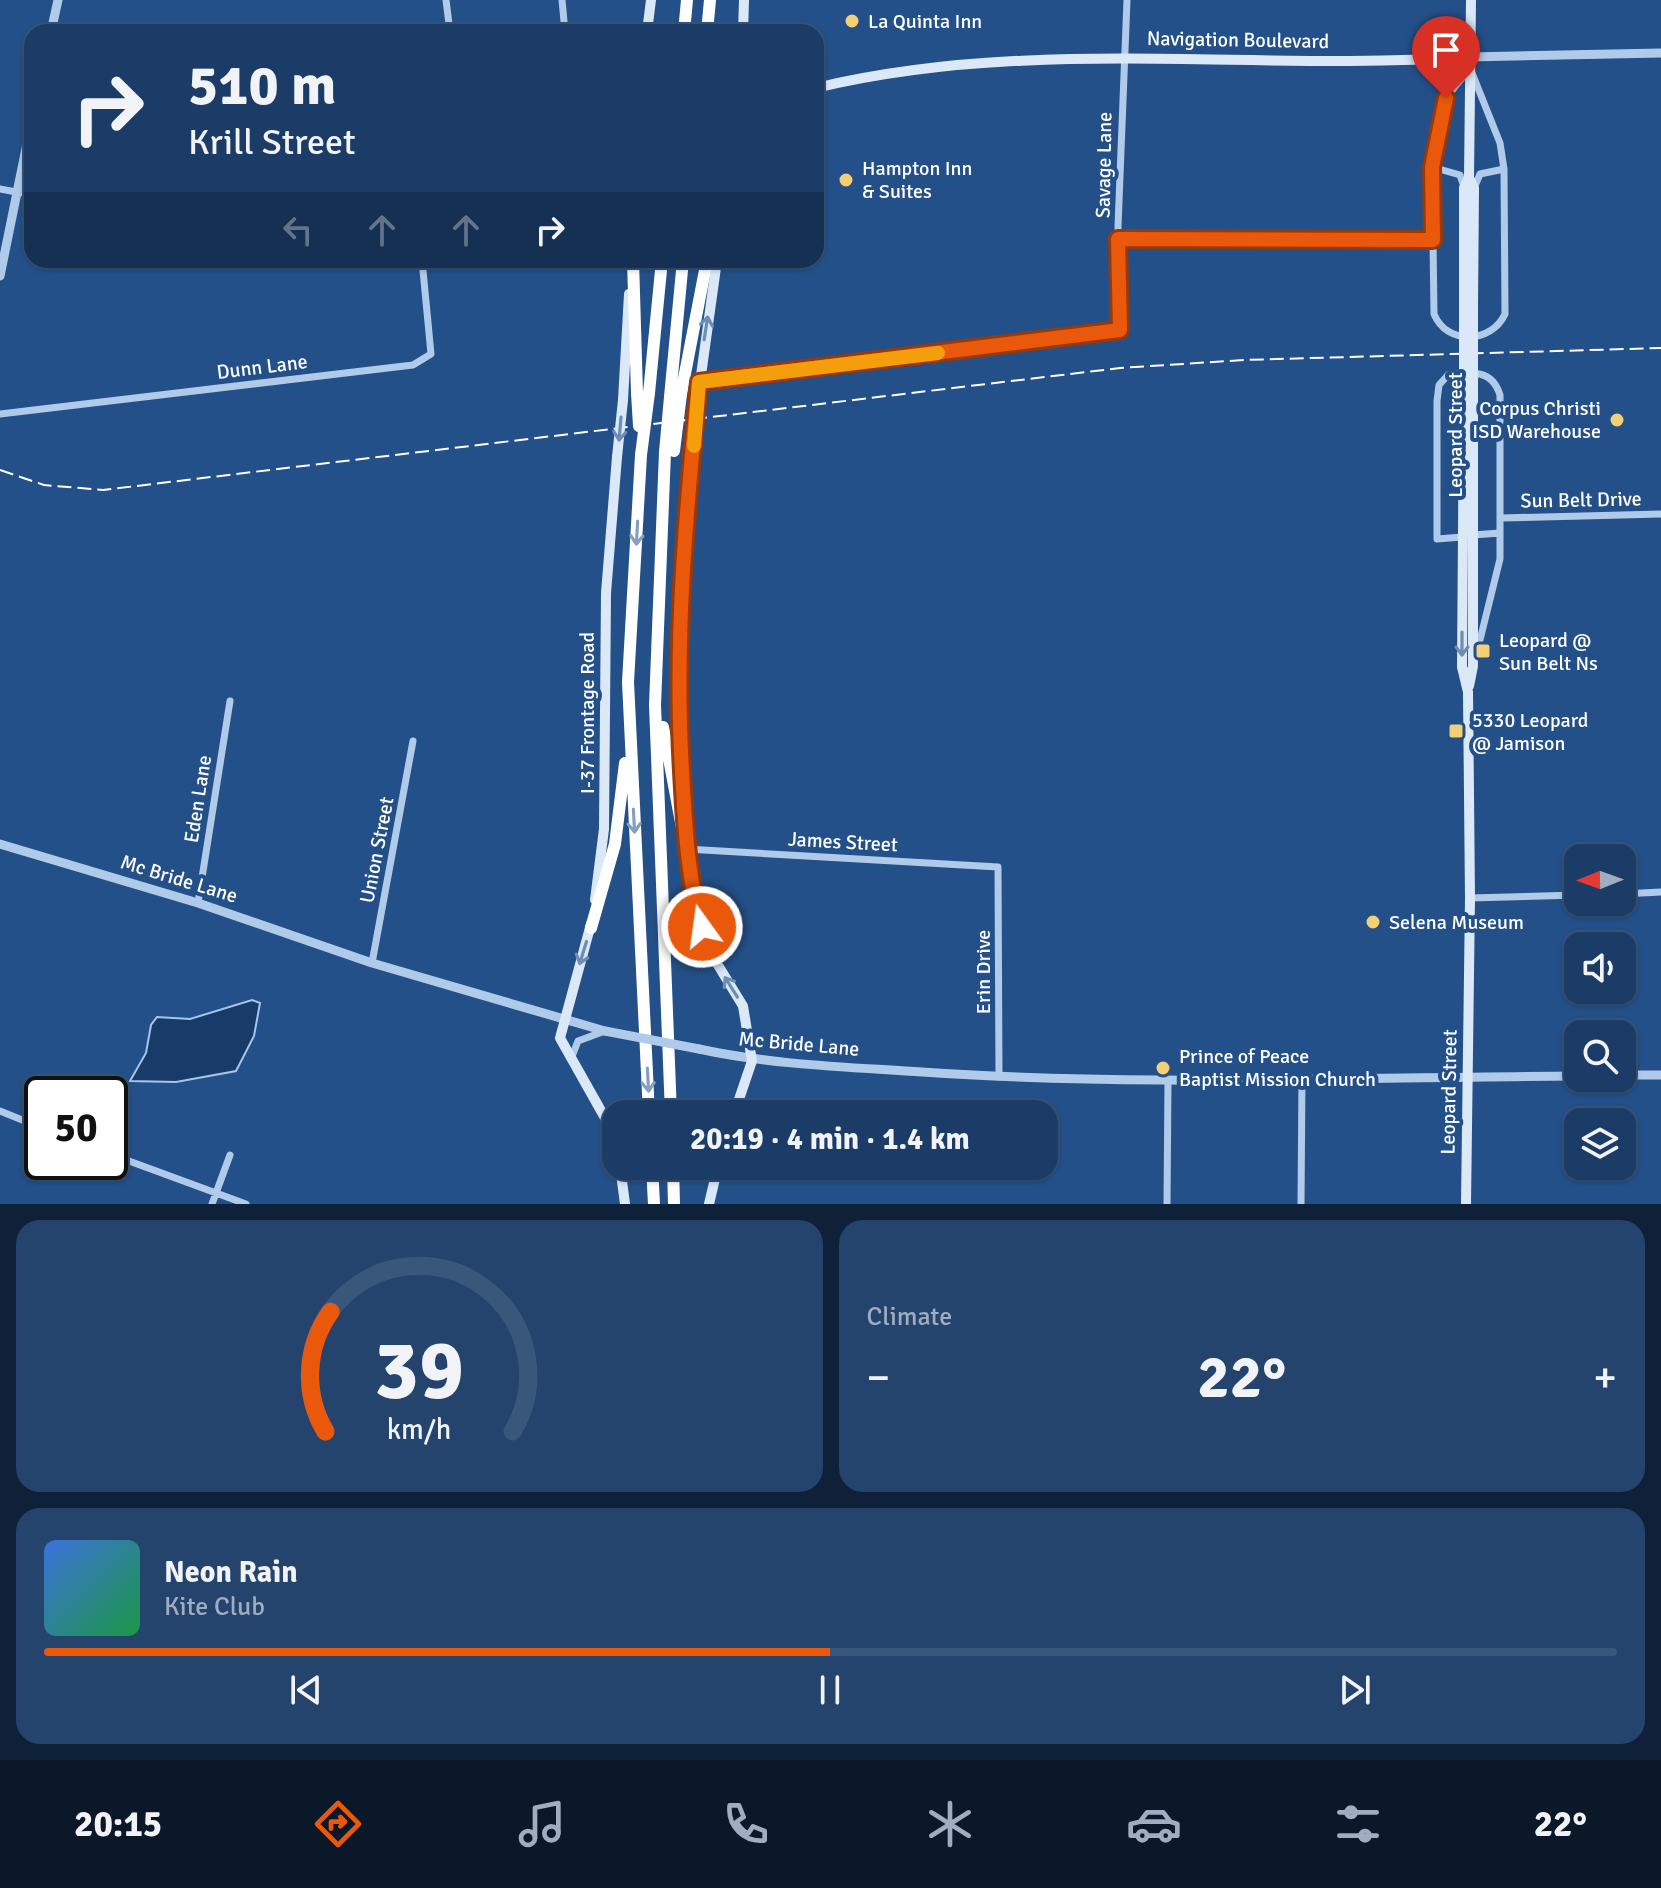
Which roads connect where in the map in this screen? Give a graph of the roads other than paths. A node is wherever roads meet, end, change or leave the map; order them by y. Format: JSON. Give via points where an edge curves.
{"nodes":[{"id":1,"x":58,"y":0,"type":"edge"},
{"id":2,"x":446,"y":0,"type":"edge"},
{"id":3,"x":562,"y":0,"type":"edge"},
{"id":4,"x":651,"y":0,"type":"edge"},
{"id":5,"x":687,"y":0,"type":"edge"},
{"id":6,"x":710,"y":0,"type":"edge"},
{"id":7,"x":744,"y":0,"type":"edge"},
{"id":8,"x":1127,"y":0,"type":"edge"},
{"id":9,"x":1471,"y":0,"type":"edge"},
{"id":10,"x":53,"y":24,"type":"edge"},
{"id":11,"x":449,"y":24,"type":"edge"},
{"id":12,"x":564,"y":24,"type":"edge"},
{"id":13,"x":648,"y":24,"type":"edge"},
{"id":14,"x":685,"y":24,"type":"edge"},
{"id":15,"x":708,"y":24,"type":"edge"},
{"id":16,"x":743,"y":24,"type":"edge"},
{"id":17,"x":1661,"y":53,"type":"edge"},
{"id":18,"x":1123,"y":57,"type":"junction"},
{"id":19,"x":1470,"y":62,"type":"junction"},
{"id":20,"x":824,"y":87,"type":"edge"},
{"id":21,"x":24,"y":156,"type":"edge"},
{"id":22,"x":1432,"y":167,"type":"junction"},
{"id":23,"x":1504,"y":169,"type":"junction"},
{"id":24,"x":1469,"y":184,"type":"junction"},
{"id":25,"x":0,"y":189,"type":"edge"},
{"id":26,"x":16,"y":192,"type":"junction"},
{"id":27,"x":24,"y":192,"type":"edge"},
{"id":28,"x":1118,"y":239,"type":"junction"},
{"id":29,"x":1433,"y":240,"type":"junction"},
{"id":30,"x":423,"y":268,"type":"edge"},
{"id":31,"x":631,"y":268,"type":"edge"},
{"id":32,"x":633,"y":268,"type":"edge"},
{"id":33,"x":661,"y":268,"type":"edge"},
{"id":34,"x":683,"y":268,"type":"edge"},
{"id":35,"x":705,"y":268,"type":"edge"},
{"id":36,"x":716,"y":268,"type":"edge"},
{"id":37,"x":0,"y":276,"type":"edge"},
{"id":38,"x":699,"y":382,"type":"junction"},
{"id":39,"x":643,"y":393,"type":"junction"},
{"id":40,"x":676,"y":395,"type":"junction"},
{"id":41,"x":0,"y":414,"type":"edge"},
{"id":42,"x":1661,"y":514,"type":"edge"},
{"id":43,"x":1501,"y":518,"type":"junction"},
{"id":44,"x":1500,"y":533,"type":"junction"},
{"id":45,"x":1468,"y":536,"type":"junction"},
{"id":46,"x":657,"y":610,"type":"junction"},
{"id":47,"x":1473,"y":666,"type":"junction"},
{"id":48,"x":1468,"y":692,"type":"junction"},
{"id":49,"x":230,"y":701,"type":"dead end"},
{"id":50,"x":629,"y":728,"type":"junction"},
{"id":51,"x":413,"y":741,"type":"dead end"},
{"id":52,"x":0,"y":844,"type":"edge"},
{"id":53,"x":686,"y":849,"type":"junction"},
{"id":54,"x":998,"y":867,"type":"joint"},
{"id":55,"x":1661,"y":892,"type":"edge"},
{"id":56,"x":1636,"y":893,"type":"edge"},
{"id":57,"x":1564,"y":895,"type":"edge"},
{"id":58,"x":1470,"y":898,"type":"junction"},
{"id":59,"x":198,"y":903,"type":"junction"},
{"id":60,"x":591,"y":928,"type":"junction"},
{"id":61,"x":372,"y":963,"type":"junction"},
{"id":62,"x":562,"y":1022,"type":"junction"},
{"id":63,"x":605,"y":1031,"type":"junction"},
{"id":64,"x":570,"y":1061,"type":"junction"},
{"id":65,"x":752,"y":1061,"type":"junction"},
{"id":66,"x":1636,"y":1075,"type":"edge"},
{"id":67,"x":1661,"y":1075,"type":"edge"},
{"id":68,"x":1468,"y":1076,"type":"junction"},
{"id":69,"x":1564,"y":1076,"type":"edge"},
{"id":70,"x":999,"y":1077,"type":"junction"},
{"id":71,"x":1302,"y":1078,"type":"junction"},
{"id":72,"x":1168,"y":1081,"type":"junction"},
{"id":73,"x":648,"y":1100,"type":"edge"},
{"id":74,"x":670,"y":1100,"type":"edge"},
{"id":75,"x":739,"y":1100,"type":"edge"},
{"id":76,"x":0,"y":1111,"type":"edge"},
{"id":77,"x":602,"y":1114,"type":"edge"},
{"id":78,"x":24,"y":1121,"type":"edge"},
{"id":79,"x":230,"y":1155,"type":"dead end"},
{"id":80,"x":128,"y":1161,"type":"edge"},
{"id":81,"x":622,"y":1180,"type":"edge"},
{"id":82,"x":653,"y":1180,"type":"edge"},
{"id":83,"x":673,"y":1180,"type":"edge"},
{"id":84,"x":715,"y":1180,"type":"edge"},
{"id":85,"x":216,"y":1194,"type":"junction"},
{"id":86,"x":212,"y":1204,"type":"edge"},
{"id":87,"x":246,"y":1204,"type":"edge"},
{"id":88,"x":625,"y":1204,"type":"edge"},
{"id":89,"x":654,"y":1204,"type":"edge"},
{"id":90,"x":674,"y":1204,"type":"edge"},
{"id":91,"x":709,"y":1204,"type":"edge"},
{"id":92,"x":1167,"y":1204,"type":"edge"},
{"id":93,"x":1301,"y":1204,"type":"edge"},
{"id":94,"x":1466,"y":1204,"type":"edge"}],
"edges":[{"from":1,"to":10,"type":"street"},
{"from":2,"to":11,"type":"street"},
{"from":3,"to":12,"type":"street"},
{"from":4,"to":13,"type":"main road"},
{"from":5,"to":14,"type":"highway"},
{"from":6,"to":15,"type":"highway"},
{"from":7,"to":16,"type":"main road"},
{"from":8,"to":18,"type":"street","name":"Savage Lane"},
{"from":9,"to":19,"type":"main road","name":"Leopard Street"},
{"from":17,"to":19,"type":"street","name":"Navigation Boulevard"},
{"from":18,"to":19,"type":"main road","name":"Navigation Boulevard"},
{"from":18,"to":20,"type":"main road","name":"Navigation Boulevard","via":[[989,62]]},
{"from":18,"to":28,"type":"street","name":"Savage Lane"},
{"from":19,"to":22,"type":"street","via":[[1446,98]]},
{"from":19,"to":23,"type":"street","via":[[1500,143]]},
{"from":19,"to":24,"type":"main road","name":"Leopard Street"},
{"from":21,"to":26,"type":"street"},
{"from":22,"to":24,"type":"street","via":[[1460,175]]},
{"from":22,"to":29,"type":"street"},
{"from":23,"to":24,"type":"street","via":[[1480,174]]},
{"from":23,"to":29,"type":"street","via":[[1505,314],[1487,335],[1450,335],[1439,327],[1434,314]]},
{"from":24,"to":45,"type":"main road","name":"Leopard Street","bridge":true},
{"from":25,"to":26,"type":"street"},
{"from":26,"to":27,"type":"street"},
{"from":26,"to":37,"type":"street"},
{"from":28,"to":29,"type":"street"},
{"from":28,"to":38,"type":"street","name":"Savage Lane","via":[[1120,330]]},
{"from":30,"to":41,"type":"street","name":"Dunn Lane","via":[[431,354],[413,365]]},
{"from":31,"to":60,"type":"main road","name":"I-37 Frontage Road","one_way":true,"bridge":true,"via":[[606,596],[604,829]]},
{"from":32,"to":39,"type":"highway"},
{"from":33,"to":39,"type":"highway"},
{"from":34,"to":40,"type":"highway"},
{"from":35,"to":40,"type":"highway"},
{"from":38,"to":36,"type":"main road","one_way":true},
{"from":38,"to":53,"type":"main road","bridge":true,"via":[[678,610]]},
{"from":39,"to":50,"type":"highway","one_way":true,"bridge":true},
{"from":40,"to":46,"type":"highway","bridge":true,"via":[[661,514]]},
{"from":42,"to":43,"type":"street","name":"Sun Belt Drive"},
{"from":43,"to":44,"type":"street"},
{"from":43,"to":45,"type":"street","via":[[1500,395],[1495,381],[1487,375],[1448,375],[1439,385],[1437,401],[1437,539]]},
{"from":44,"to":45,"type":"street"},
{"from":44,"to":47,"type":"street","via":[[1495,584]]},
{"from":45,"to":47,"type":"main road","name":"Leopard Street"},
{"from":45,"to":48,"type":"main road","name":"Leopard Street","one_way":true,"via":[[1462,667]]},
{"from":46,"to":53,"type":"highway","via":[[663,731]]},
{"from":46,"to":74,"type":"highway","via":[[655,705]]},
{"from":47,"to":48,"type":"main road","name":"Leopard Street"},
{"from":48,"to":58,"type":"main road","name":"Leopard Street"},
{"from":49,"to":59,"type":"street","name":"Eden Lane"},
{"from":50,"to":60,"type":"highway","via":[[615,844]]},
{"from":50,"to":73,"type":"highway","one_way":true},
{"from":51,"to":61,"type":"street","name":"Union Street"},
{"from":52,"to":59,"type":"street","name":"Mc Bride Lane"},
{"from":53,"to":54,"type":"street","name":"James Street"},
{"from":65,"to":53,"type":"main road","one_way":true,"via":[[743,1006],[710,952]]},
{"from":54,"to":70,"type":"street","name":"Erin Drive"},
{"from":55,"to":56,"type":"street"},
{"from":57,"to":58,"type":"street"},
{"from":58,"to":68,"type":"main road","name":"Leopard Street"},
{"from":59,"to":61,"type":"street","name":"Mc Bride Lane"},
{"from":60,"to":62,"type":"main road","name":"I-37 Frontage Road","one_way":true},
{"from":61,"to":62,"type":"street","name":"Mc Bride Lane"},
{"from":62,"to":63,"type":"street","name":"Mc Bride Lane"},
{"from":62,"to":64,"type":"main road","name":"I-37 Frontage Road","via":[[560,1038]]},
{"from":63,"to":64,"type":"street","via":[[578,1041]]},
{"from":63,"to":65,"type":"street","name":"Mc Bride Lane","bridge":true},
{"from":64,"to":77,"type":"main road","name":"I-37 Frontage Road"},
{"from":65,"to":70,"type":"street","name":"Mc Bride Lane"},
{"from":65,"to":75,"type":"main road"},
{"from":66,"to":67,"type":"street"},
{"from":68,"to":69,"type":"street","name":"Mc Bride Lane"},
{"from":68,"to":71,"type":"street","name":"Mc Bride Lane"},
{"from":68,"to":94,"type":"main road","name":"Leopard Street"},
{"from":70,"to":72,"type":"street","name":"Mc Bride Lane"},
{"from":71,"to":72,"type":"street","name":"Mc Bride Lane"},
{"from":71,"to":93,"type":"street"},
{"from":72,"to":92,"type":"street"},
{"from":76,"to":78,"type":"street"},
{"from":79,"to":85,"type":"street"},
{"from":80,"to":85,"type":"street"},
{"from":81,"to":88,"type":"main road"},
{"from":82,"to":89,"type":"highway"},
{"from":83,"to":90,"type":"highway"},
{"from":84,"to":91,"type":"main road"},
{"from":85,"to":86,"type":"street"},
{"from":85,"to":87,"type":"street"}]}
